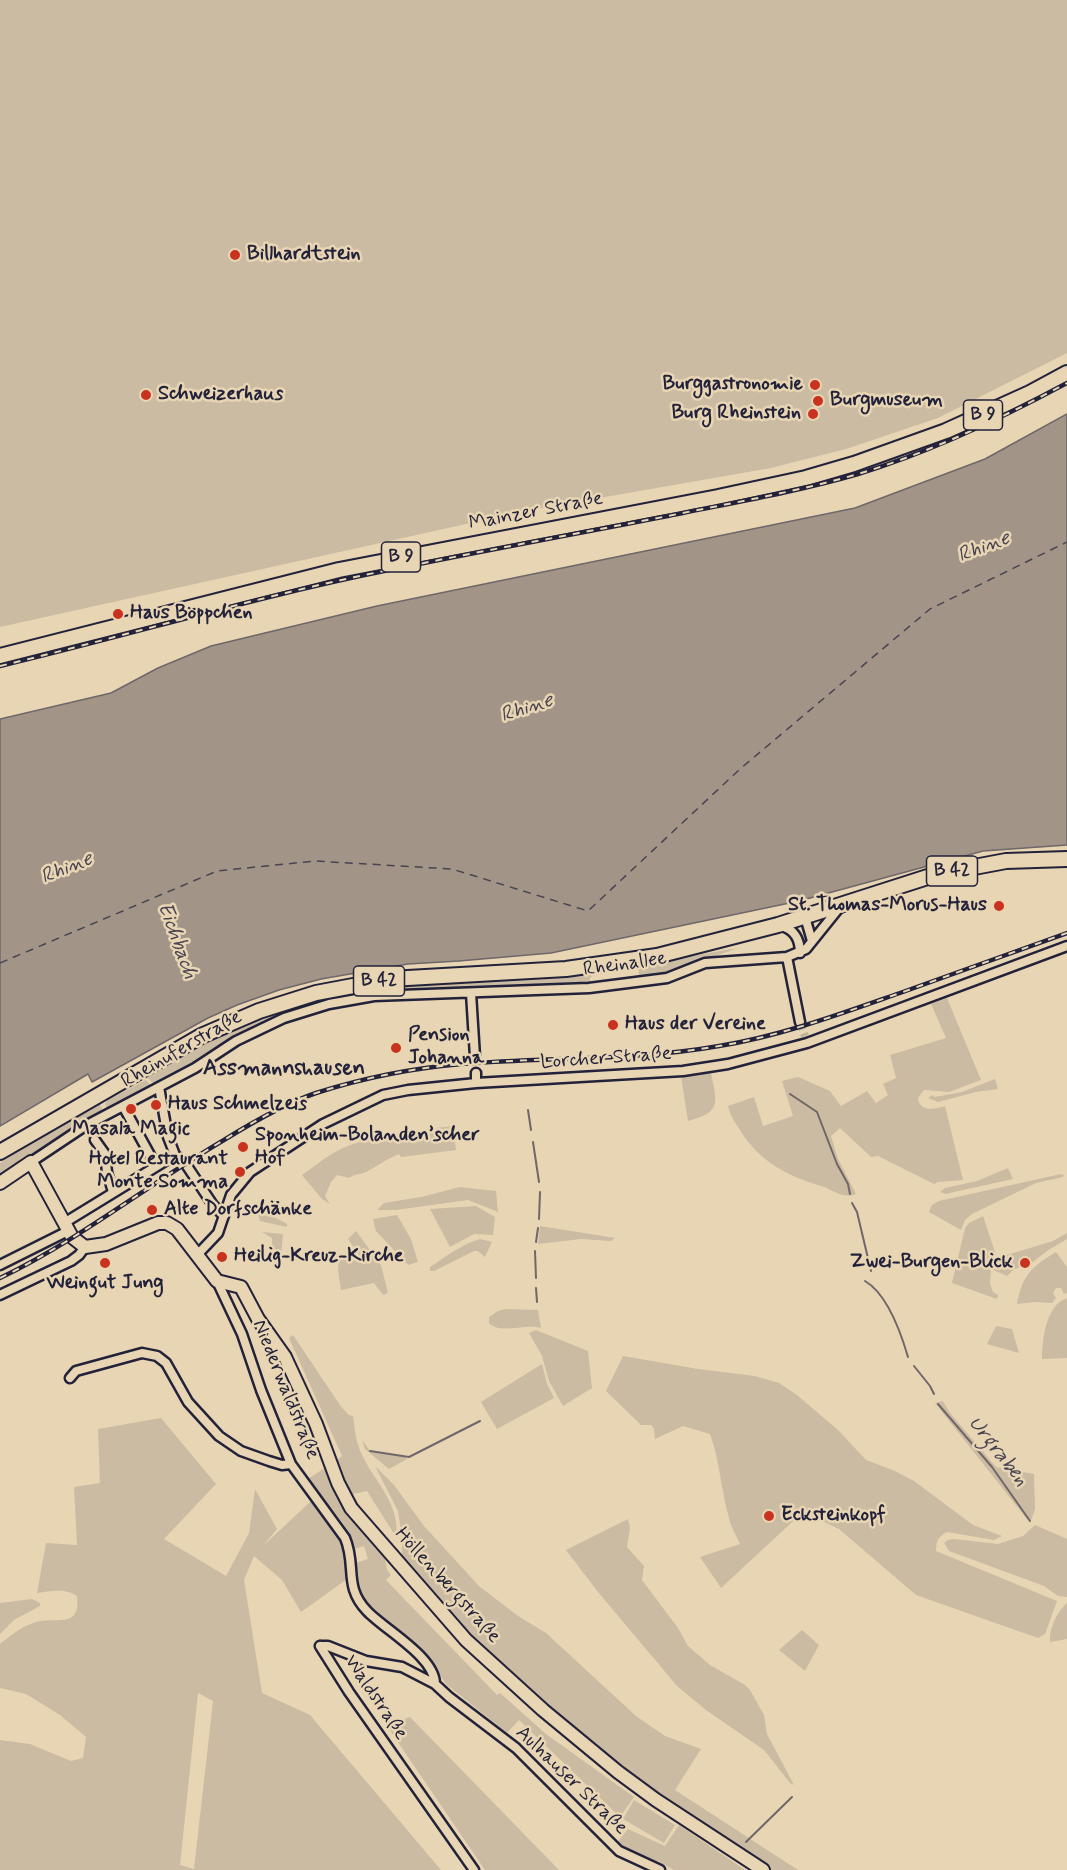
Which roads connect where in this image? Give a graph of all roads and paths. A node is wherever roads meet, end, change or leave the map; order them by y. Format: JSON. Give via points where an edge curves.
{"nodes":[{"id":1,"x":1067,"y":373,"type":"edge"},
{"id":2,"x":0,"y":656,"type":"edge"},
{"id":3,"x":1067,"y":859,"type":"edge"},
{"id":4,"x":842,"y":904,"type":"junction"},
{"id":5,"x":805,"y":917,"type":"junction"},
{"id":6,"x":778,"y":925,"type":"junction"},
{"id":7,"x":812,"y":941,"type":"junction"},
{"id":8,"x":1067,"y":946,"type":"edge"},
{"id":9,"x":800,"y":953,"type":"junction"},
{"id":10,"x":787,"y":957,"type":"junction"},
{"id":11,"x":471,"y":993,"type":"junction"},
{"id":12,"x":800,"y":1022,"type":"tunnel mouth"},
{"id":13,"x":475,"y":1057,"type":"dead end"},
{"id":14,"x":476,"y":1073,"type":"dead end"},
{"id":15,"x":476,"y":1083,"type":"junction"},
{"id":16,"x":159,"y":1087,"type":"junction"},
{"id":17,"x":123,"y":1106,"type":"junction"},
{"id":18,"x":95,"y":1140,"type":"tunnel mouth"},
{"id":19,"x":0,"y":1152,"type":"edge"},
{"id":20,"x":175,"y":1155,"type":"junction"},
{"id":21,"x":31,"y":1162,"type":"junction"},
{"id":22,"x":156,"y":1166,"type":"junction"},
{"id":23,"x":0,"y":1183,"type":"edge"},
{"id":24,"x":113,"y":1192,"type":"junction"},
{"id":25,"x":224,"y":1216,"type":"junction"},
{"id":26,"x":66,"y":1227,"type":"junction"},
{"id":27,"x":85,"y":1248,"type":"junction"},
{"id":28,"x":197,"y":1255,"type":"junction"},
{"id":29,"x":0,"y":1265,"type":"edge"},
{"id":30,"x":217,"y":1281,"type":"junction"},
{"id":31,"x":0,"y":1295,"type":"edge"},
{"id":32,"x":69,"y":1378,"type":"dead end"},
{"id":33,"x":291,"y":1464,"type":"junction"},
{"id":34,"x":435,"y":1684,"type":"junction"},
{"id":35,"x":474,"y":1870,"type":"edge"},
{"id":36,"x":660,"y":1870,"type":"edge"},
{"id":37,"x":763,"y":1870,"type":"edge"}],
"edges":[{"from":1,"to":2,"type":"main road","name":"Mainzer Straße","number":"B 9","via":[[946,431],[806,478],[339,570]]},
{"from":3,"to":4,"type":"main road","number":"B 42","via":[[1034,858],[937,874]]},
{"from":4,"to":5,"type":"main road","number":"B 42"},
{"from":4,"to":7,"type":"street","name":"Rheinallee"},
{"from":5,"to":6,"type":"main road","number":"B 42"},
{"from":5,"to":7,"type":"street"},
{"from":6,"to":9,"type":"street","via":[[794,932]]},
{"from":6,"to":19,"type":"main road","number":"B 42","via":[[657,956],[566,969],[390,979],[295,999],[201,1036]]},
{"from":7,"to":9,"type":"street","name":"Rheinallee"},
{"from":8,"to":15,"type":"street","name":"Lorcher Straße","via":[[728,1064],[683,1071]]},
{"from":9,"to":10,"type":"street","name":"Rheinallee"},
{"from":10,"to":11,"type":"street","name":"Rheinallee","via":[[705,963],[667,978],[589,988]]},
{"from":10,"to":12,"type":"street"},
{"from":11,"to":13,"type":"street"},
{"from":11,"to":16,"type":"street","name":"Rheinuferstraße","via":[[382,995],[329,1004],[263,1027]]},
{"from":14,"to":15,"type":"street"},
{"from":15,"to":25,"type":"street","name":"Lorcher Straße","via":[[384,1095],[323,1124],[250,1172],[231,1195]]},
{"from":16,"to":17,"type":"street","name":"Rheinuferstraße"},
{"from":16,"to":20,"type":"street"},
{"from":17,"to":21,"type":"street","name":"Rheinuferstraße"},
{"from":17,"to":22,"type":"street"},
{"from":18,"to":24,"type":"street","via":[[105,1154]]},
{"from":20,"to":22,"type":"street"},
{"from":20,"to":25,"type":"street","via":[[186,1163]]},
{"from":21,"to":23,"type":"main road","name":"Rheinuferstraße"},
{"from":21,"to":26,"type":"main road"},
{"from":22,"to":24,"type":"street"},
{"from":24,"to":26,"type":"street"},
{"from":25,"to":28,"type":"street","name":"Lorcher Straße","via":[[218,1233]]},
{"from":26,"to":27,"type":"main road"},
{"from":26,"to":29,"type":"street"},
{"from":27,"to":28,"type":"main road","via":[[163,1222],[177,1228]]},
{"from":27,"to":31,"type":"street","via":[[71,1261]]},
{"from":28,"to":30,"type":"main road"},
{"from":30,"to":33,"type":"street","name":"Niederwaldstraße","via":[[242,1334]]},
{"from":30,"to":37,"type":"main road","name":"Höllenbergstraße","via":[[241,1287],[289,1364],[351,1508],[466,1640],[618,1772]]},
{"from":32,"to":33,"type":"street","via":[[76,1371],[142,1353],[157,1356],[188,1402],[219,1436],[241,1451],[282,1465]]},
{"from":33,"to":34,"type":"street","name":"Niederwaldstraße","via":[[344,1536],[357,1600],[422,1658],[434,1675]]},
{"from":34,"to":35,"type":"street","name":"Waldstraße","via":[[402,1667],[366,1661],[320,1646]]},
{"from":34,"to":36,"type":"street","name":"Aulhauser Straße","via":[[529,1760],[619,1851]]}]}
